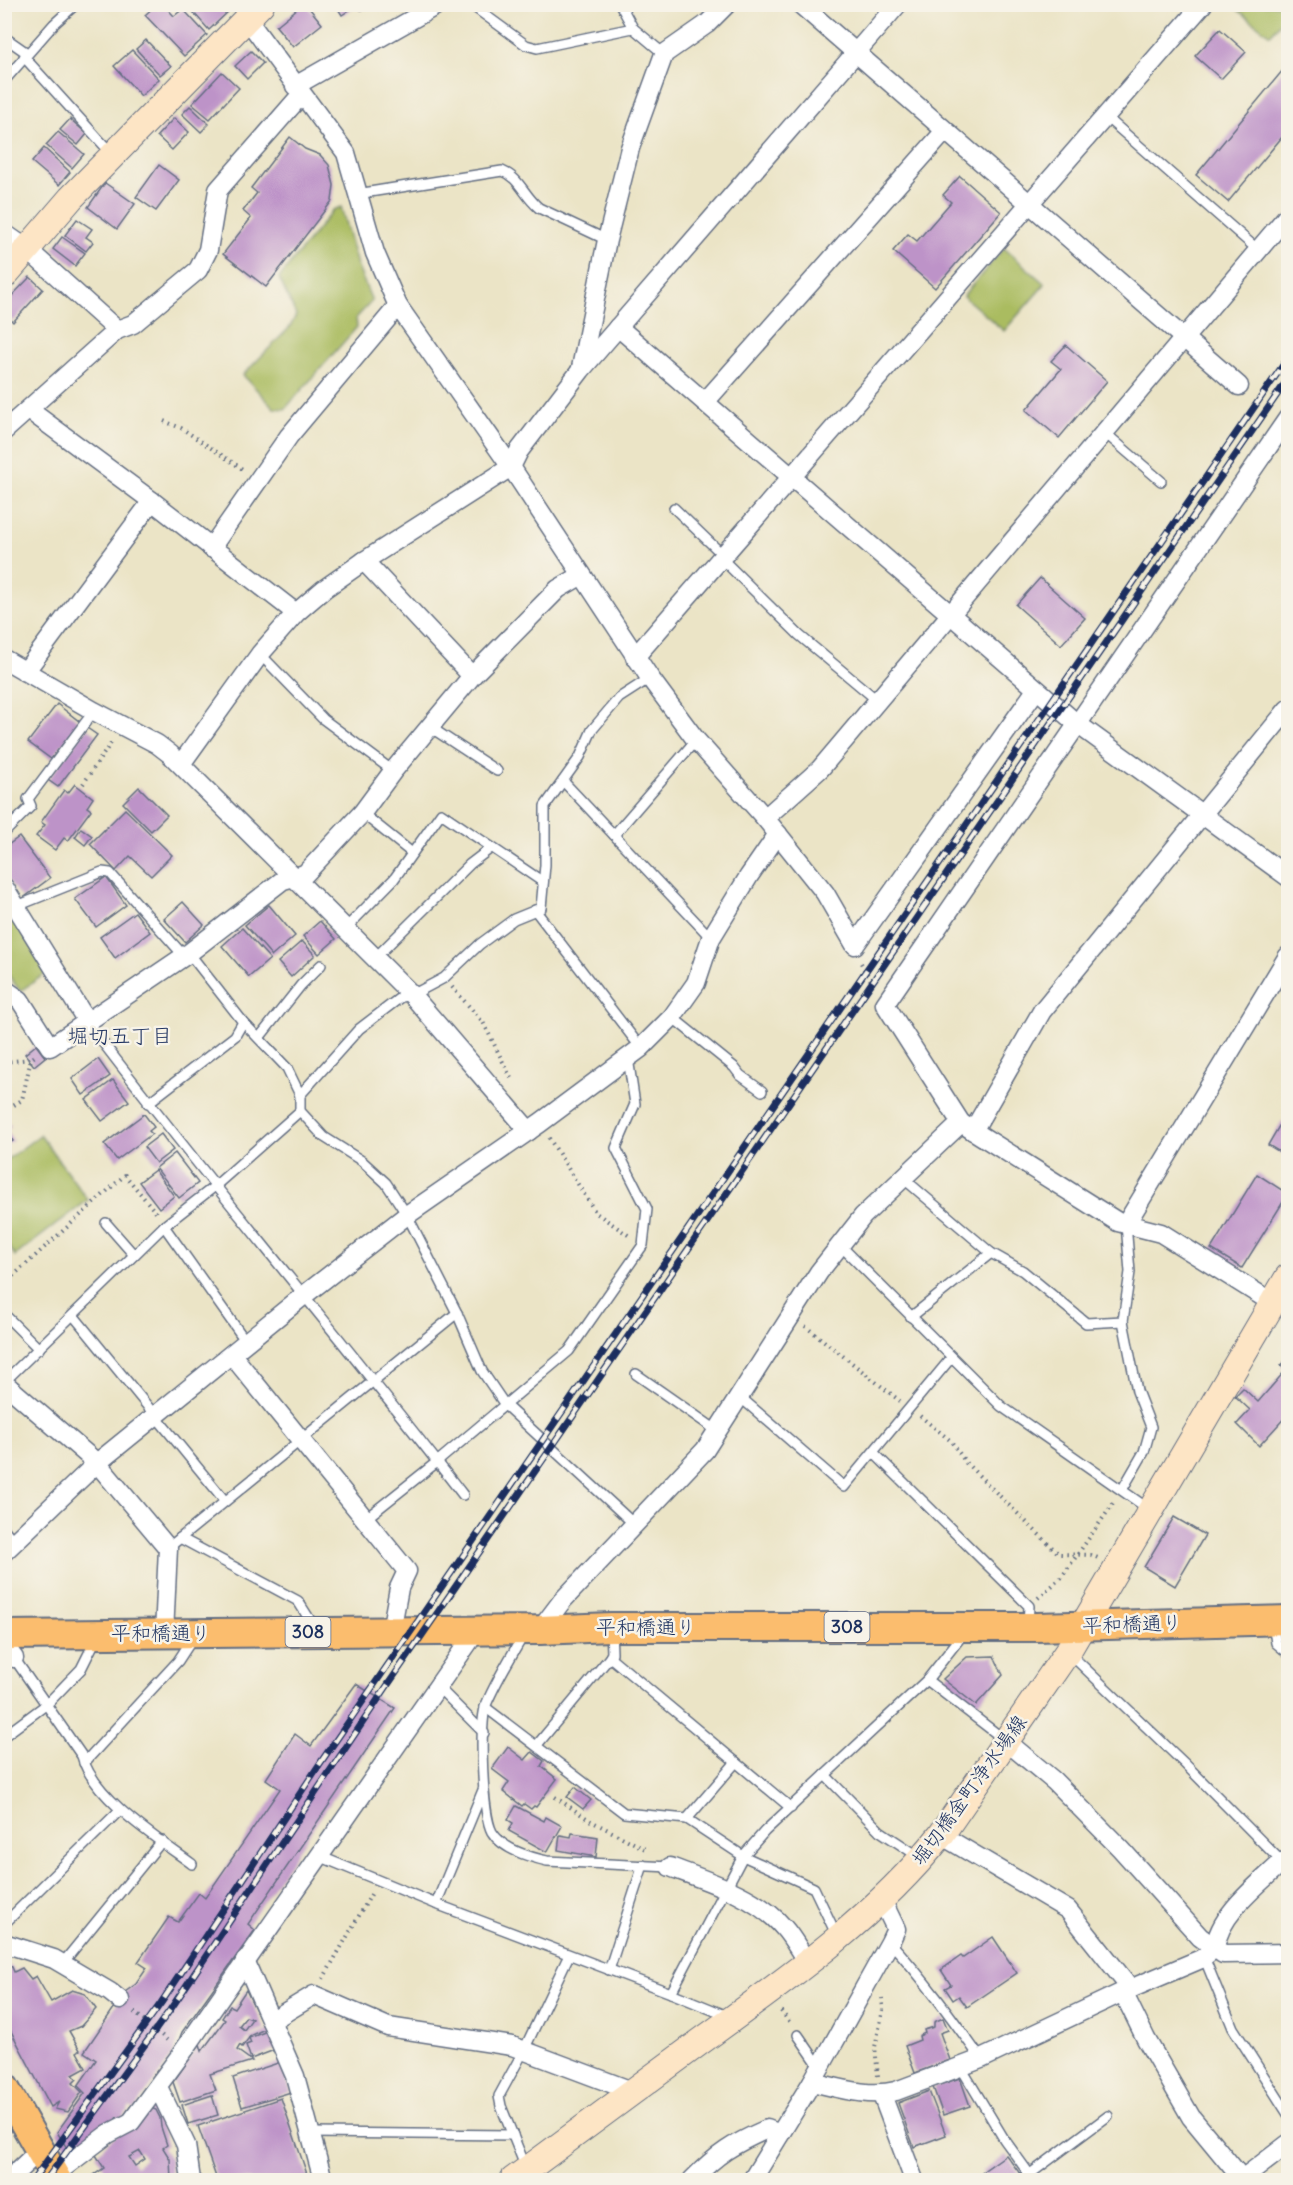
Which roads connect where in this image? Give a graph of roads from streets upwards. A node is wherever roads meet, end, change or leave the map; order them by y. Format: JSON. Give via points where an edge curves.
{"nodes":[{"id":1,"x":439,"y":4,"type":"edge"},
{"id":2,"x":727,"y":4,"type":"edge"},
{"id":3,"x":800,"y":4,"type":"edge"},
{"id":4,"x":898,"y":4,"type":"edge"},
{"id":5,"x":1203,"y":4,"type":"edge"},
{"id":6,"x":249,"y":10,"type":"edge"},
{"id":7,"x":855,"y":53,"type":"junction"},
{"id":8,"x":298,"y":91,"type":"junction"},
{"id":9,"x":945,"y":131,"type":"junction"},
{"id":10,"x":1029,"y":204,"type":"junction"},
{"id":11,"x":1288,"y":215,"type":"edge"},
{"id":12,"x":4,"y":232,"type":"edge"},
{"id":13,"x":27,"y":249,"type":"junction"},
{"id":14,"x":4,"y":276,"type":"edge"},
{"id":15,"x":398,"y":306,"type":"junction"},
{"id":16,"x":618,"y":327,"type":"junction"},
{"id":17,"x":117,"y":330,"type":"junction"},
{"id":18,"x":1183,"y":338,"type":"junction"},
{"id":19,"x":581,"y":370,"type":"junction"},
{"id":20,"x":1239,"y":387,"type":"dead end"},
{"id":21,"x":705,"y":402,"type":"junction"},
{"id":22,"x":29,"y":410,"type":"junction"},
{"id":23,"x":1287,"y":425,"type":"edge"},
{"id":24,"x":4,"y":431,"type":"edge"},
{"id":25,"x":511,"y":467,"type":"junction"},
{"id":26,"x":792,"y":477,"type":"junction"},
{"id":27,"x":152,"y":501,"type":"junction"},
{"id":28,"x":211,"y":548,"type":"junction"},
{"id":29,"x":364,"y":561,"type":"junction"},
{"id":30,"x":582,"y":575,"type":"junction"},
{"id":31,"x":950,"y":612,"type":"junction"},
{"id":32,"x":296,"y":613,"type":"junction"},
{"id":33,"x":635,"y":657,"type":"junction"},
{"id":34,"x":4,"y":659,"type":"edge"},
{"id":35,"x":25,"y":672,"type":"junction"},
{"id":36,"x":472,"y":676,"type":"junction"},
{"id":37,"x":1036,"y":690,"type":"junction"},
{"id":38,"x":1288,"y":709,"type":"edge"},
{"id":39,"x":1076,"y":723,"type":"junction"},
{"id":40,"x":181,"y":764,"type":"junction"},
{"id":41,"x":1202,"y":815,"type":"junction"},
{"id":42,"x":765,"y":818,"type":"junction"},
{"id":43,"x":778,"y":834,"type":"junction"},
{"id":44,"x":1288,"y":877,"type":"edge"},
{"id":45,"x":294,"y":878,"type":"junction"},
{"id":46,"x":4,"y":888,"type":"edge"},
{"id":47,"x":1288,"y":956,"type":"edge"},
{"id":48,"x":4,"y":989,"type":"edge"},
{"id":49,"x":88,"y":1023,"type":"junction"},
{"id":50,"x":967,"y":1127,"type":"junction"},
{"id":51,"x":529,"y":1131,"type":"junction"},
{"id":52,"x":1126,"y":1224,"type":"junction"},
{"id":53,"x":1288,"y":1277,"type":"edge"},
{"id":54,"x":1273,"y":1303,"type":"junction"},
{"id":55,"x":232,"y":1355,"type":"junction"},
{"id":56,"x":4,"y":1382,"type":"edge"},
{"id":57,"x":97,"y":1463,"type":"junction"},
{"id":58,"x":8,"y":1541,"type":"edge"},
{"id":59,"x":1281,"y":1620,"type":"edge"},
{"id":60,"x":1083,"y":1626,"type":"junction"},
{"id":61,"x":477,"y":1630,"type":"junction"},
{"id":62,"x":533,"y":1630,"type":"junction"},
{"id":63,"x":391,"y":1631,"type":"junction"},
{"id":64,"x":164,"y":1634,"type":"junction"},
{"id":65,"x":8,"y":1646,"type":"edge"},
{"id":66,"x":1006,"y":1741,"type":"junction"},
{"id":67,"x":941,"y":1835,"type":"junction"},
{"id":68,"x":1286,"y":1861,"type":"edge"},
{"id":69,"x":670,"y":1867,"type":"road end"},
{"id":70,"x":882,"y":1900,"type":"junction"},
{"id":71,"x":4,"y":1943,"type":"edge"},
{"id":72,"x":1209,"y":1953,"type":"junction"},
{"id":73,"x":1288,"y":1953,"type":"edge"},
{"id":74,"x":245,"y":1961,"type":"junction"},
{"id":75,"x":808,"y":1963,"type":"junction"},
{"id":76,"x":1127,"y":1991,"type":"junction"},
{"id":77,"x":120,"y":2000,"type":"road end"},
{"id":78,"x":271,"y":2021,"type":"junction"},
{"id":79,"x":816,"y":2074,"type":"junction"},
{"id":80,"x":4,"y":2087,"type":"edge"},
{"id":81,"x":158,"y":2087,"type":"junction"},
{"id":82,"x":632,"y":2091,"type":"junction"},
{"id":83,"x":882,"y":2095,"type":"junction"},
{"id":84,"x":780,"y":2134,"type":"junction"},
{"id":85,"x":1288,"y":2144,"type":"edge"},
{"id":86,"x":51,"y":2168,"type":"edge"},
{"id":87,"x":523,"y":2177,"type":"edge"},
{"id":88,"x":1242,"y":2180,"type":"edge"},
{"id":89,"x":8,"y":2181,"type":"edge"},
{"id":90,"x":191,"y":2181,"type":"edge"},
{"id":91,"x":323,"y":2181,"type":"edge"},
{"id":92,"x":692,"y":2181,"type":"edge"},
{"id":93,"x":752,"y":2181,"type":"edge"},
{"id":94,"x":914,"y":2181,"type":"edge"}],
"edges":[{"from":1,"to":8,"type":"street"},
{"from":2,"to":19,"type":"street","via":[[707,24],[664,54],[630,148]]},
{"from":3,"to":7,"type":"street"},
{"from":4,"to":7,"type":"street"},
{"from":5,"to":10,"type":"street"},
{"from":6,"to":8,"type":"street"},
{"from":6,"to":13,"type":"street"},
{"from":7,"to":9,"type":"street"},
{"from":7,"to":16,"type":"street"},
{"from":8,"to":15,"type":"street","via":[[346,153],[375,253]]},
{"from":8,"to":17,"type":"street","via":[[218,190],[208,250],[198,270],[133,324]]},
{"from":9,"to":10,"type":"street"},
{"from":9,"to":21,"type":"street"},
{"from":10,"to":18,"type":"street"},
{"from":10,"to":26,"type":"street"},
{"from":11,"to":18,"type":"street"},
{"from":12,"to":13,"type":"street"},
{"from":13,"to":14,"type":"street"},
{"from":13,"to":17,"type":"street"},
{"from":15,"to":25,"type":"street"},
{"from":15,"to":28,"type":"street","via":[[289,436]]},
{"from":16,"to":19,"type":"street"},
{"from":16,"to":21,"type":"street"},
{"from":17,"to":22,"type":"street"},
{"from":18,"to":20,"type":"street"},
{"from":18,"to":31,"type":"street"},
{"from":19,"to":25,"type":"street"},
{"from":21,"to":26,"type":"street"},
{"from":22,"to":24,"type":"street"},
{"from":22,"to":27,"type":"street"},
{"from":23,"to":39,"type":"street"},
{"from":25,"to":29,"type":"street"},
{"from":25,"to":30,"type":"street"},
{"from":26,"to":31,"type":"street"},
{"from":26,"to":33,"type":"street"},
{"from":27,"to":28,"type":"street"},
{"from":27,"to":35,"type":"street"},
{"from":28,"to":32,"type":"street"},
{"from":29,"to":32,"type":"street"},
{"from":29,"to":36,"type":"street"},
{"from":30,"to":33,"type":"street"},
{"from":30,"to":36,"type":"street","via":[[558,590]]},
{"from":31,"to":37,"type":"street"},
{"from":31,"to":42,"type":"street","via":[[820,769]]},
{"from":32,"to":40,"type":"street","via":[[260,654]]},
{"from":33,"to":42,"type":"street","via":[[696,740]]},
{"from":34,"to":35,"type":"street"},
{"from":35,"to":40,"type":"street","via":[[157,744]]},
{"from":36,"to":45,"type":"street","via":[[362,813],[305,874]]},
{"from":37,"to":39,"type":"street"},
{"from":37,"to":43,"type":"street","via":[[855,945],[825,893]]},
{"from":38,"to":41,"type":"street"},
{"from":39,"to":41,"type":"street"},
{"from":39,"to":50,"type":"street","via":[[885,1004]]},
{"from":40,"to":45,"type":"street"},
{"from":41,"to":44,"type":"street"},
{"from":41,"to":50,"type":"street","via":[[1042,1011]]},
{"from":42,"to":43,"type":"street"},
{"from":43,"to":51,"type":"street","via":[[711,938],[696,983],[672,1017],[634,1053]]},
{"from":45,"to":49,"type":"street","via":[[283,880],[187,955]]},
{"from":45,"to":51,"type":"street","via":[[412,995]]},
{"from":46,"to":49,"type":"street"},
{"from":47,"to":52,"type":"street"},
{"from":48,"to":49,"type":"street","via":[[20,1000],[50,1047]]},
{"from":50,"to":52,"type":"street"},
{"from":50,"to":62,"type":"street","via":[[863,1216],[819,1272],[705,1450]]},
{"from":51,"to":55,"type":"street","via":[[407,1215]]},
{"from":52,"to":54,"type":"street","via":[[1161,1233]]},
{"from":53,"to":54,"type":"street","name":"堀切橋金町浄水場線"},
{"from":54,"to":60,"type":"street","name":"堀切橋金町浄水場線"},
{"from":55,"to":57,"type":"street"},
{"from":55,"to":63,"type":"street","via":[[407,1571],[399,1587]]},
{"from":56,"to":57,"type":"street"},
{"from":57,"to":58,"type":"street"},
{"from":57,"to":64,"type":"street","via":[[174,1543]]},
{"from":59,"to":60,"type":"main road","name":"平和橋通り","number":"308"},
{"from":60,"to":62,"type":"main road","name":"平和橋通り","number":"308","via":[[1028,1616],[969,1627]]},
{"from":60,"to":66,"type":"street","name":"堀切橋金町浄水場線"},
{"from":61,"to":62,"type":"main road","name":"平和橋通り","number":"308"},
{"from":61,"to":63,"type":"main road","name":"平和橋通り","number":"308"},
{"from":61,"to":74,"type":"street"},
{"from":63,"to":64,"type":"main road","name":"平和橋通り","number":"308"},
{"from":64,"to":65,"type":"main road","name":"平和橋通り","number":"308","via":[[99,1633]]},
{"from":66,"to":67,"type":"street","name":"堀切橋金町浄水場線"},
{"from":66,"to":72,"type":"street","via":[[1054,1781],[1121,1849],[1200,1937]]},
{"from":67,"to":70,"type":"street","name":"堀切橋金町浄水場線"},
{"from":67,"to":76,"type":"street","via":[[1068,1910]]},
{"from":68,"to":72,"type":"street","via":[[1241,1900]]},
{"from":69,"to":75,"type":"street","via":[[726,1888],[767,1913],[784,1928]]},
{"from":70,"to":75,"type":"street","name":"堀切橋金町浄水場線"},
{"from":70,"to":79,"type":"street","via":[[896,1929]]},
{"from":71,"to":77,"type":"street","via":[[54,1959]]},
{"from":72,"to":73,"type":"street"},
{"from":72,"to":76,"type":"street"},
{"from":74,"to":78,"type":"street"},
{"from":74,"to":81,"type":"street"},
{"from":75,"to":82,"type":"street","name":"堀切橋金町浄水場線"},
{"from":76,"to":83,"type":"street","via":[[981,2059]]},
{"from":76,"to":88,"type":"street","via":[[1146,2039],[1191,2117]]},
{"from":78,"to":82,"type":"street","via":[[314,1995],[388,2027],[512,2046]]},
{"from":78,"to":91,"type":"street","via":[[295,2076]]},
{"from":79,"to":83,"type":"street","via":[[848,2090]]},
{"from":79,"to":84,"type":"street"},
{"from":80,"to":86,"type":"main road"},
{"from":81,"to":86,"type":"street","via":[[131,2122]]},
{"from":81,"to":90,"type":"street","via":[[186,2145]]},
{"from":82,"to":87,"type":"street","name":"堀切橋金町浄水場線"},
{"from":83,"to":94,"type":"street"},
{"from":84,"to":92,"type":"street","via":[[767,2129],[740,2141],[712,2159]]},
{"from":84,"to":93,"type":"street"},
{"from":85,"to":88,"type":"street"},
{"from":86,"to":89,"type":"street"}]}
